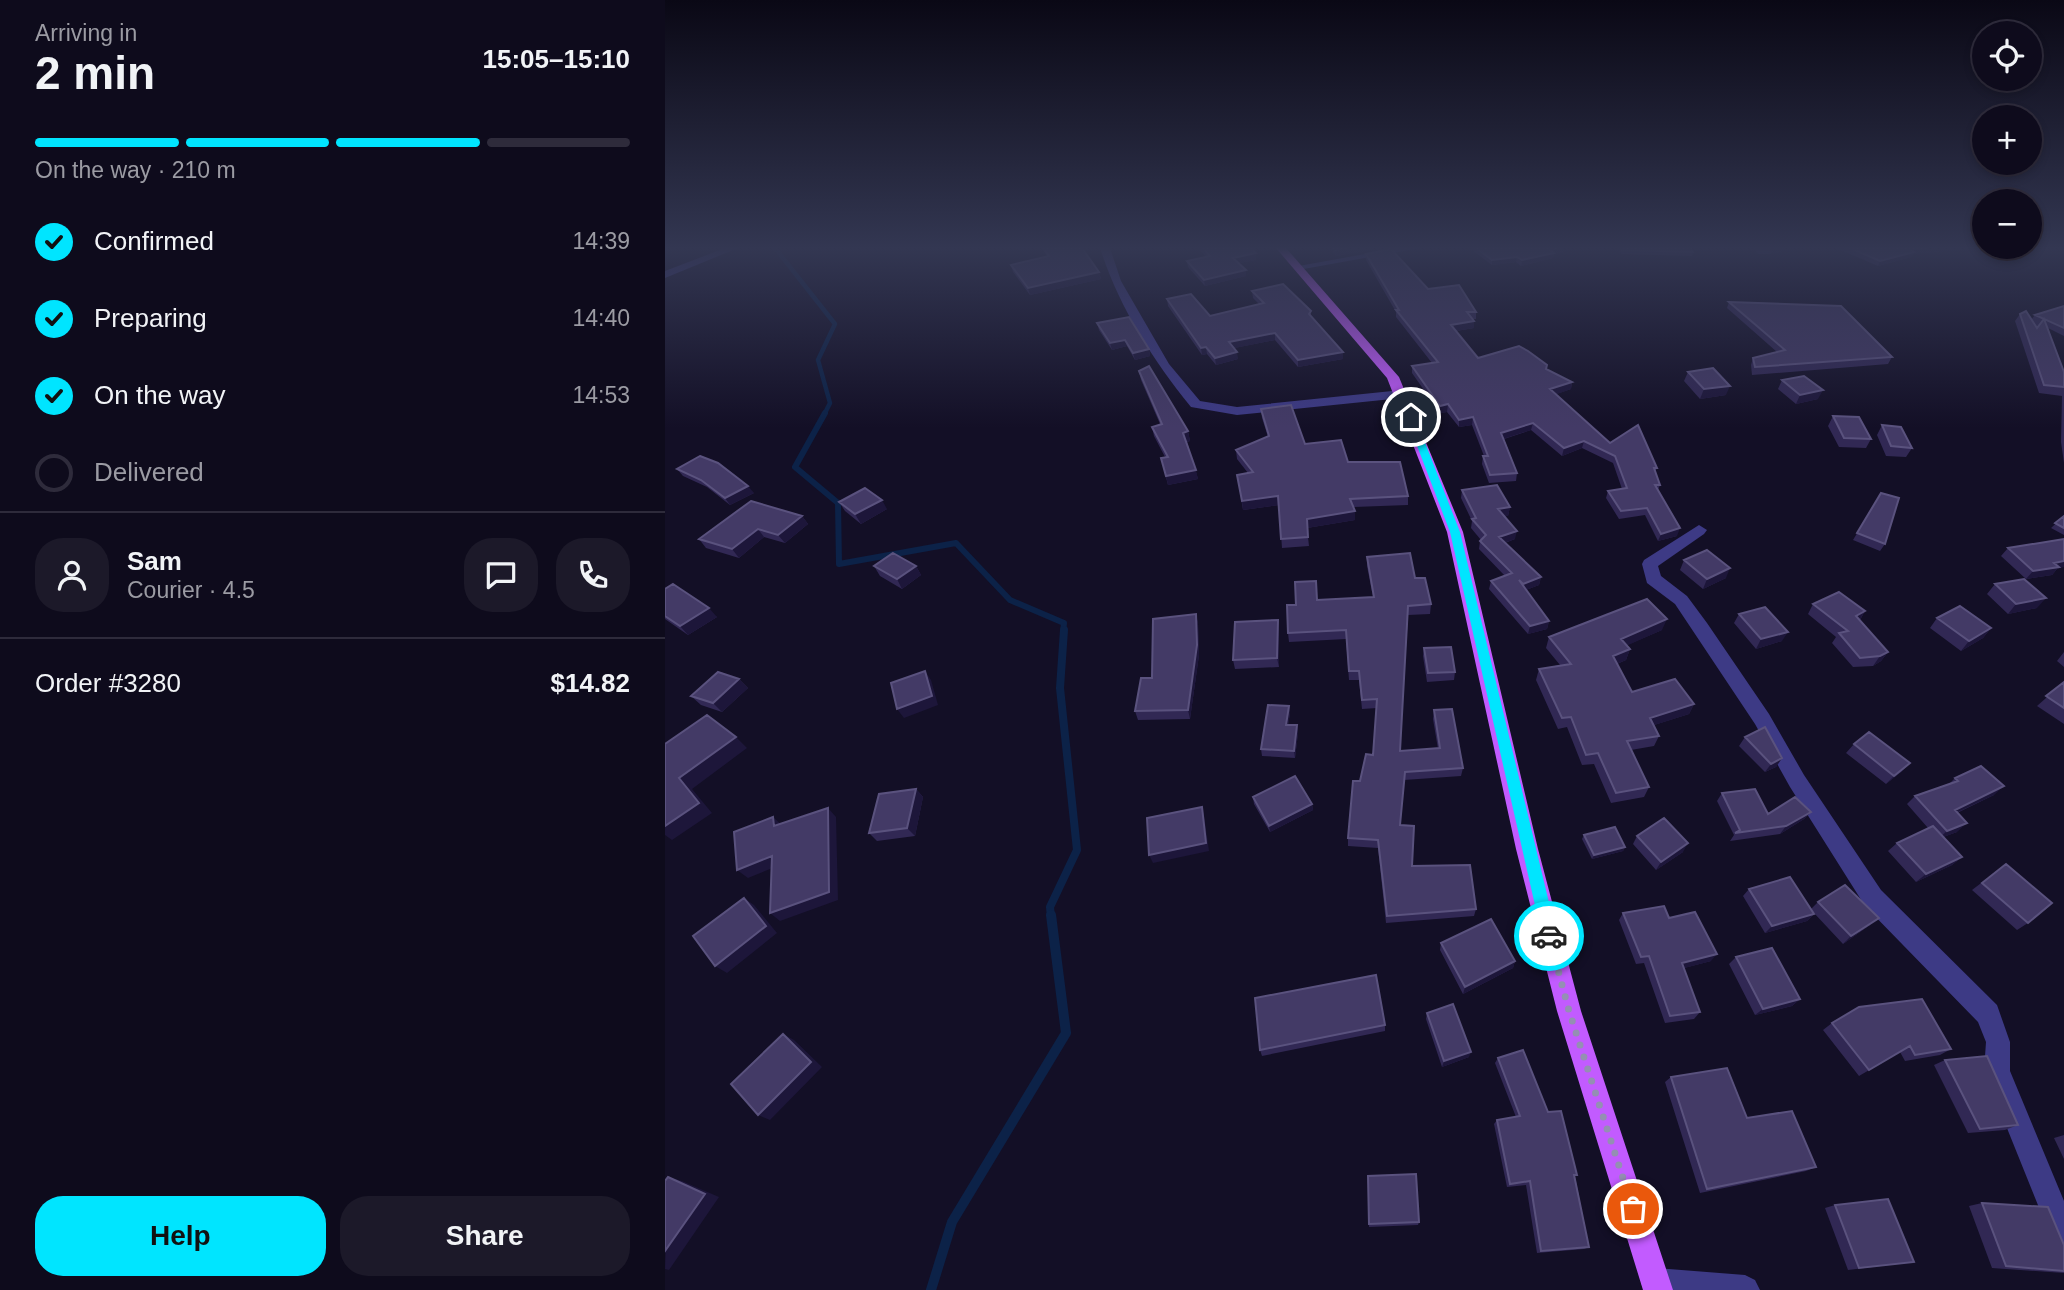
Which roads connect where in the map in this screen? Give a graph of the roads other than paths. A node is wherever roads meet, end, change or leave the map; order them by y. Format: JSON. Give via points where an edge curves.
{"nodes":[{"id":1,"x":1131,"y":308,"type":"edge"},
{"id":2,"x":1334,"y":308,"type":"edge"},
{"id":3,"x":1402,"y":394,"type":"junction"},
{"id":4,"x":1699,"y":530,"type":"dead end"},
{"id":5,"x":2064,"y":1235,"type":"edge"},
{"id":6,"x":1658,"y":1287,"type":"edge"},
{"id":7,"x":1745,"y":1290,"type":"edge"}],
"edges":[{"from":1,"to":3,"type":"street","via":[[1164,366],[1196,404],[1237,411]]},
{"from":2,"to":3,"type":"main road","via":[[1393,377]]},
{"from":3,"to":6,"type":"main road","via":[[1455,532],[1569,1011]]},
{"from":4,"to":5,"type":"street","via":[[1650,564],[1653,579],[1681,600],[1701,628],[1873,898],[1988,1014],[1998,1042],[1997,1071]]},
{"from":6,"to":7,"type":"street"}]}
